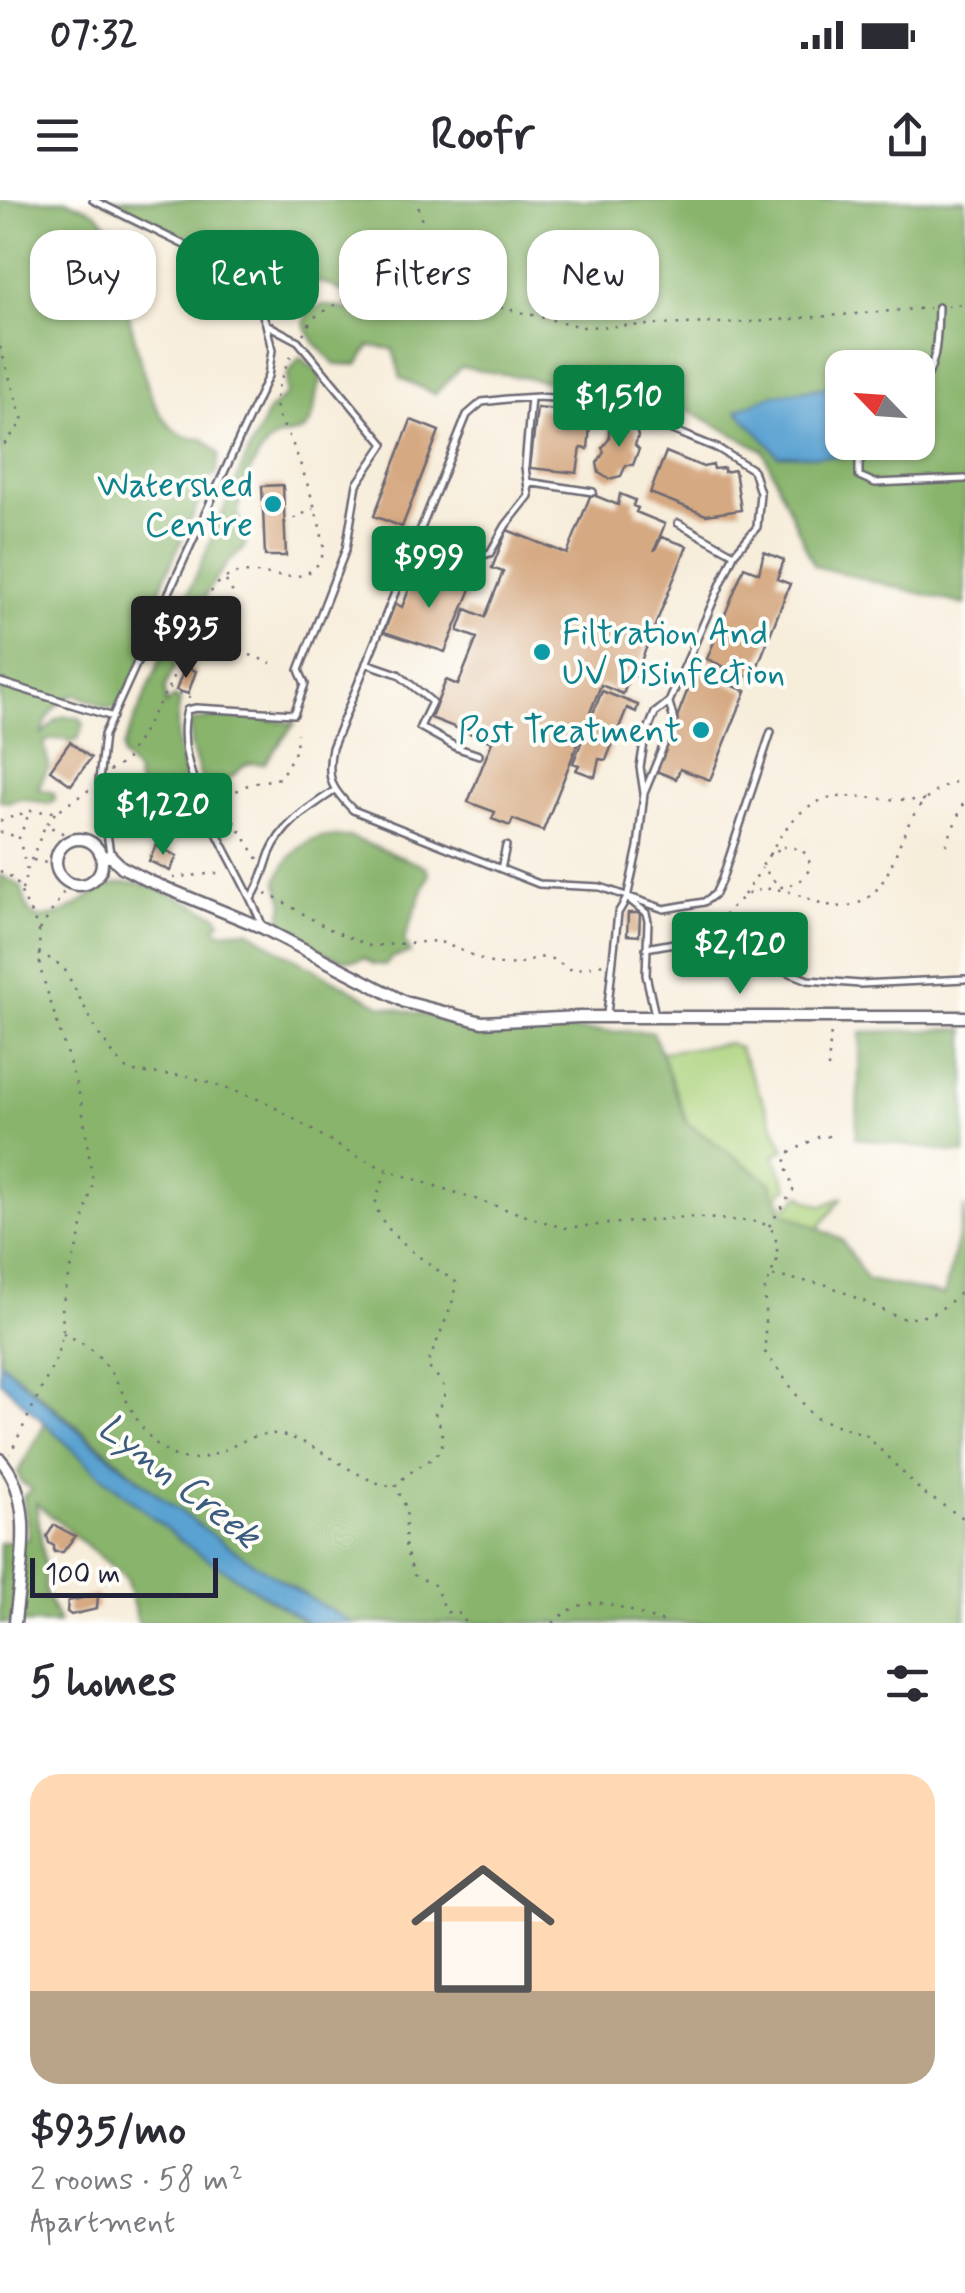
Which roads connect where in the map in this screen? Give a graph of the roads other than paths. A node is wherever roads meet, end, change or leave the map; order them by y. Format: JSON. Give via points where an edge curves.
{"nodes":[{"id":1,"x":93,"y":200,"type":"edge"},
{"id":2,"x":938,"y":307,"type":"road end"},
{"id":3,"x":266,"y":324,"type":"junction"},
{"id":4,"x":935,"y":355,"type":"edge"},
{"id":5,"x":531,"y":398,"type":"junction"},
{"id":6,"x":861,"y":460,"type":"edge"},
{"id":7,"x":965,"y":479,"type":"edge"},
{"id":8,"x":527,"y":482,"type":"junction"},
{"id":9,"x":593,"y":492,"type":"dead end"},
{"id":10,"x":678,"y":523,"type":"dead end"},
{"id":11,"x":417,"y":536,"type":"junction"},
{"id":12,"x":734,"y":554,"type":"junction"},
{"id":13,"x":366,"y":664,"type":"junction"},
{"id":14,"x":0,"y":682,"type":"edge"},
{"id":15,"x":669,"y":702,"type":"junction"},
{"id":16,"x":112,"y":716,"type":"junction"},
{"id":17,"x":770,"y":732,"type":"dead end"},
{"id":18,"x":480,"y":755,"type":"dead end"},
{"id":19,"x":334,"y":791,"type":"junction"},
{"id":20,"x":644,"y":794,"type":"junction"},
{"id":21,"x":506,"y":846,"type":"dead end"},
{"id":22,"x":106,"y":857,"type":"junction"},
{"id":23,"x":501,"y":869,"type":"junction"},
{"id":24,"x":252,"y":897,"type":"junction"},
{"id":25,"x":628,"y":898,"type":"junction"},
{"id":26,"x":263,"y":928,"type":"junction"},
{"id":27,"x":646,"y":948,"type":"junction"},
{"id":28,"x":965,"y":979,"type":"edge"},
{"id":29,"x":965,"y":1016,"type":"edge"},
{"id":30,"x":607,"y":1017,"type":"junction"},
{"id":31,"x":656,"y":1018,"type":"junction"},
{"id":32,"x":2,"y":1462,"type":"edge"},
{"id":33,"x":14,"y":1623,"type":"edge"}],
"edges":[{"from":1,"to":3,"type":"lane","via":[[229,267],[258,300]]},
{"from":2,"to":4,"type":"lane"},
{"from":3,"to":16,"type":"lane","via":[[268,376]]},
{"from":3,"to":24,"type":"lane","via":[[298,341],[384,444],[357,484],[346,549],[300,670],[305,684],[294,714],[188,710],[188,766]]},
{"from":5,"to":8,"type":"lane"},
{"from":5,"to":11,"type":"lane","via":[[482,402],[467,415]]},
{"from":5,"to":12,"type":"lane","via":[[617,402],[655,414],[665,427],[753,470],[760,494],[757,527]]},
{"from":6,"to":7,"type":"lane","via":[[860,476],[874,483]]},
{"from":8,"to":9,"type":"lane"},
{"from":8,"to":11,"type":"lane","via":[[529,496],[490,553],[475,558]]},
{"from":10,"to":12,"type":"lane"},
{"from":11,"to":13,"type":"lane"},
{"from":12,"to":15,"type":"lane"},
{"from":13,"to":18,"type":"lane","via":[[398,674],[432,702],[420,728]]},
{"from":13,"to":19,"type":"lane","via":[[332,748]]},
{"from":14,"to":16,"type":"lane"},
{"from":15,"to":20,"type":"lane","via":[[674,720]]},
{"from":15,"to":20,"type":"lane","via":[[655,713],[645,737]]},
{"from":16,"to":22,"type":"lane","via":[[99,781]]},
{"from":17,"to":25,"type":"lane","via":[[715,894],[664,909]]},
{"from":19,"to":23,"type":"lane","via":[[353,810]]},
{"from":19,"to":24,"type":"lane","via":[[286,826]]},
{"from":20,"to":25,"type":"lane"},
{"from":21,"to":23,"type":"lane"},
{"from":22,"to":22,"type":"street","via":[[92,881],[70,882],[56,865],[60,848],[76,840]]},
{"from":22,"to":26,"type":"street"},
{"from":23,"to":25,"type":"lane","via":[[539,884],[600,887]]},
{"from":24,"to":26,"type":"lane"},
{"from":25,"to":27,"type":"lane","via":[[646,913]]},
{"from":25,"to":30,"type":"lane","via":[[618,913]]},
{"from":26,"to":30,"type":"street","via":[[405,1002],[482,1022]]},
{"from":27,"to":28,"type":"lane","via":[[702,938],[808,980]]},
{"from":27,"to":31,"type":"lane"},
{"from":29,"to":31,"type":"street"},
{"from":30,"to":31,"type":"street"},
{"from":32,"to":33,"type":"street","via":[[17,1494],[25,1550]]}]}
